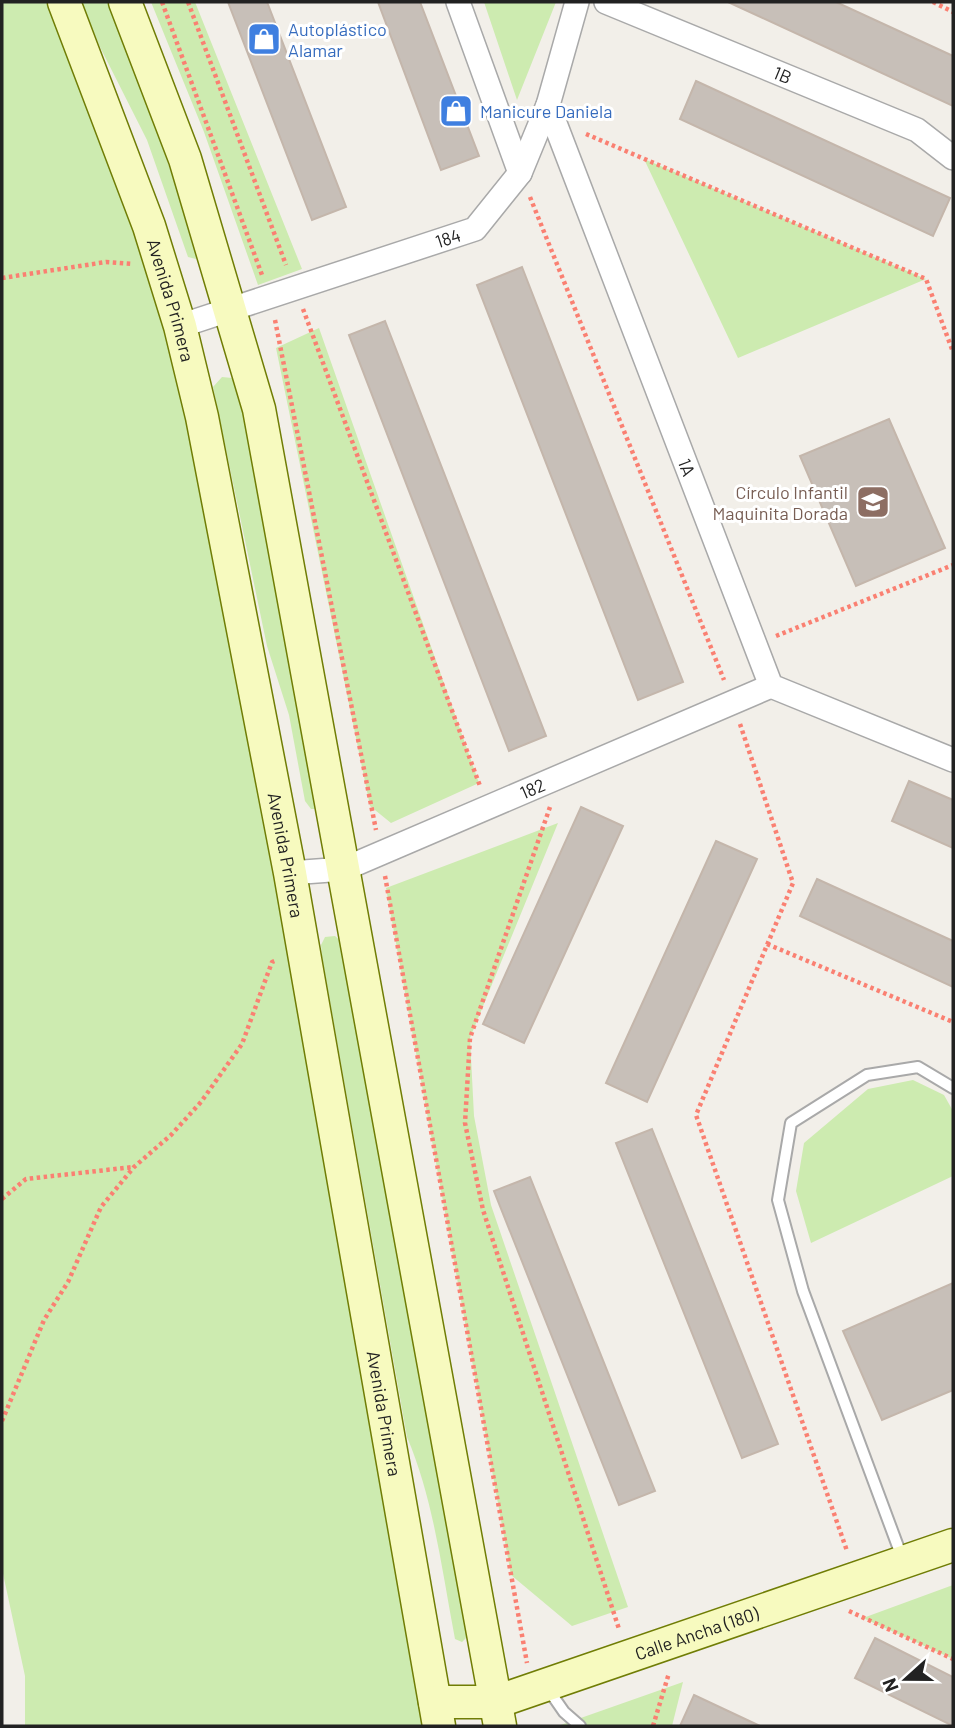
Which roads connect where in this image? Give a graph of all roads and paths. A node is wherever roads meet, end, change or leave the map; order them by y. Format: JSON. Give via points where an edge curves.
{"nodes":[{"id":1,"x":64,"y":2,"type":"edge"},
{"id":2,"x":125,"y":2,"type":"edge"},
{"id":3,"x":188,"y":2,"type":"edge"},
{"id":4,"x":458,"y":2,"type":"edge"},
{"id":5,"x":577,"y":2,"type":"edge"},
{"id":6,"x":606,"y":2,"type":"edge"},
{"id":7,"x":933,"y":2,"type":"edge"},
{"id":8,"x":953,"y":12,"type":"edge"},
{"id":9,"x":552,"y":113,"type":"junction"},
{"id":10,"x":953,"y":158,"type":"edge"},
{"id":11,"x":520,"y":173,"type":"junction"},
{"id":12,"x":161,"y":267,"type":"junction"},
{"id":13,"x":2,"y":278,"type":"edge"},
{"id":14,"x":295,"y":289,"type":"junction"},
{"id":15,"x":231,"y":311,"type":"junction"},
{"id":16,"x":180,"y":326,"type":"junction"},
{"id":17,"x":953,"y":352,"type":"edge"},
{"id":18,"x":953,"y":565,"type":"edge"},
{"id":19,"x":756,"y":645,"type":"junction"},
{"id":20,"x":771,"y":686,"type":"junction"},
{"id":21,"x":733,"y":704,"type":"junction"},
{"id":22,"x":953,"y":760,"type":"edge"},
{"id":23,"x":560,"y":776,"type":"junction"},
{"id":24,"x":488,"y":807,"type":"junction"},
{"id":25,"x":344,"y":869,"type":"junction"},
{"id":26,"x":290,"y":873,"type":"junction"},
{"id":27,"x":301,"y":944,"type":"junction"},
{"id":28,"x":767,"y":944,"type":"junction"},
{"id":29,"x":953,"y":1022,"type":"edge"},
{"id":30,"x":953,"y":1087,"type":"edge"},
{"id":31,"x":134,"y":1167,"type":"junction"},
{"id":32,"x":2,"y":1199,"type":"edge"},
{"id":33,"x":2,"y":1421,"type":"edge"},
{"id":34,"x":953,"y":1545,"type":"edge"},
{"id":35,"x":904,"y":1562,"type":"junction"},
{"id":36,"x":857,"y":1578,"type":"junction"},
{"id":37,"x":810,"y":1594,"type":"junction"},
{"id":38,"x":680,"y":1639,"type":"junction"},
{"id":39,"x":628,"y":1657,"type":"junction"},
{"id":40,"x":953,"y":1659,"type":"edge"},
{"id":41,"x":545,"y":1685,"type":"junction"},
{"id":42,"x":437,"y":1714,"type":"edge"},
{"id":43,"x":498,"y":1714,"type":"edge"},
{"id":44,"x":580,"y":1726,"type":"edge"},
{"id":45,"x":653,"y":1726,"type":"edge"}],
"edges":[{"from":1,"to":12,"type":"street","name":"Avenida Primera"},
{"from":2,"to":15,"type":"street","via":[[185,159]]},
{"from":3,"to":14,"type":"path"},
{"from":4,"to":11,"type":"street"},
{"from":5,"to":9,"type":"street","name":"184"},
{"from":6,"to":10,"type":"street","name":"1B","via":[[917,130]]},
{"from":7,"to":8,"type":"path"},
{"from":9,"to":11,"type":"street","name":"184"},
{"from":9,"to":17,"type":"path","via":[[926,279]]},
{"from":9,"to":19,"type":"street","name":"1A"},
{"from":11,"to":14,"type":"street","name":"184","via":[[475,229]]},
{"from":11,"to":21,"type":"path"},
{"from":12,"to":13,"type":"path","via":[[106,262]]},
{"from":12,"to":16,"type":"street","name":"Avenida Primera"},
{"from":14,"to":15,"type":"street","name":"184"},
{"from":14,"to":24,"type":"path"},
{"from":15,"to":16,"type":"street","name":"184"},
{"from":15,"to":25,"type":"street","via":[[259,409]]},
{"from":16,"to":26,"type":"street","name":"Avenida Primera","via":[[202,417]]},
{"from":18,"to":19,"type":"path"},
{"from":19,"to":20,"type":"street","name":"1A"},
{"from":20,"to":21,"type":"street","name":"182"},
{"from":20,"to":22,"type":"street"},
{"from":21,"to":23,"type":"street","name":"182"},
{"from":21,"to":28,"type":"path","via":[[793,883]]},
{"from":23,"to":24,"type":"street","name":"182"},
{"from":23,"to":39,"type":"path","via":[[470,1038],[465,1123],[483,1210]]},
{"from":24,"to":25,"type":"street","name":"182"},
{"from":25,"to":26,"type":"street","name":"182"},
{"from":25,"to":43,"type":"street"},
{"from":26,"to":27,"type":"street","name":"Avenida Primera"},
{"from":27,"to":31,"type":"path","via":[[272,962],[242,1044],[201,1102]]},
{"from":27,"to":42,"type":"street","name":"Avenida Primera"},
{"from":28,"to":29,"type":"path"},
{"from":28,"to":36,"type":"path","via":[[696,1115]]},
{"from":30,"to":35,"type":"lane","via":[[918,1067],[867,1075],[791,1122],[778,1200],[803,1291]]},
{"from":31,"to":32,"type":"path","via":[[26,1179]]},
{"from":31,"to":33,"type":"path","via":[[101,1207],[68,1282],[44,1320]]},
{"from":34,"to":35,"type":"street","name":"Calle Ancha (180)"},
{"from":35,"to":36,"type":"street","name":"Calle Ancha (180)"},
{"from":36,"to":37,"type":"street","name":"Calle Ancha (180)"},
{"from":37,"to":38,"type":"street","name":"Calle Ancha (180)"},
{"from":37,"to":40,"type":"path"},
{"from":38,"to":39,"type":"street","name":"Calle Ancha (180)"},
{"from":38,"to":45,"type":"path"},
{"from":39,"to":41,"type":"street","name":"Calle Ancha (180)"},
{"from":41,"to":43,"type":"street","name":"Calle Ancha (180)"},
{"from":41,"to":44,"type":"lane"},
{"from":42,"to":43,"type":"street","name":"Calle Ancha (180)"}]}
